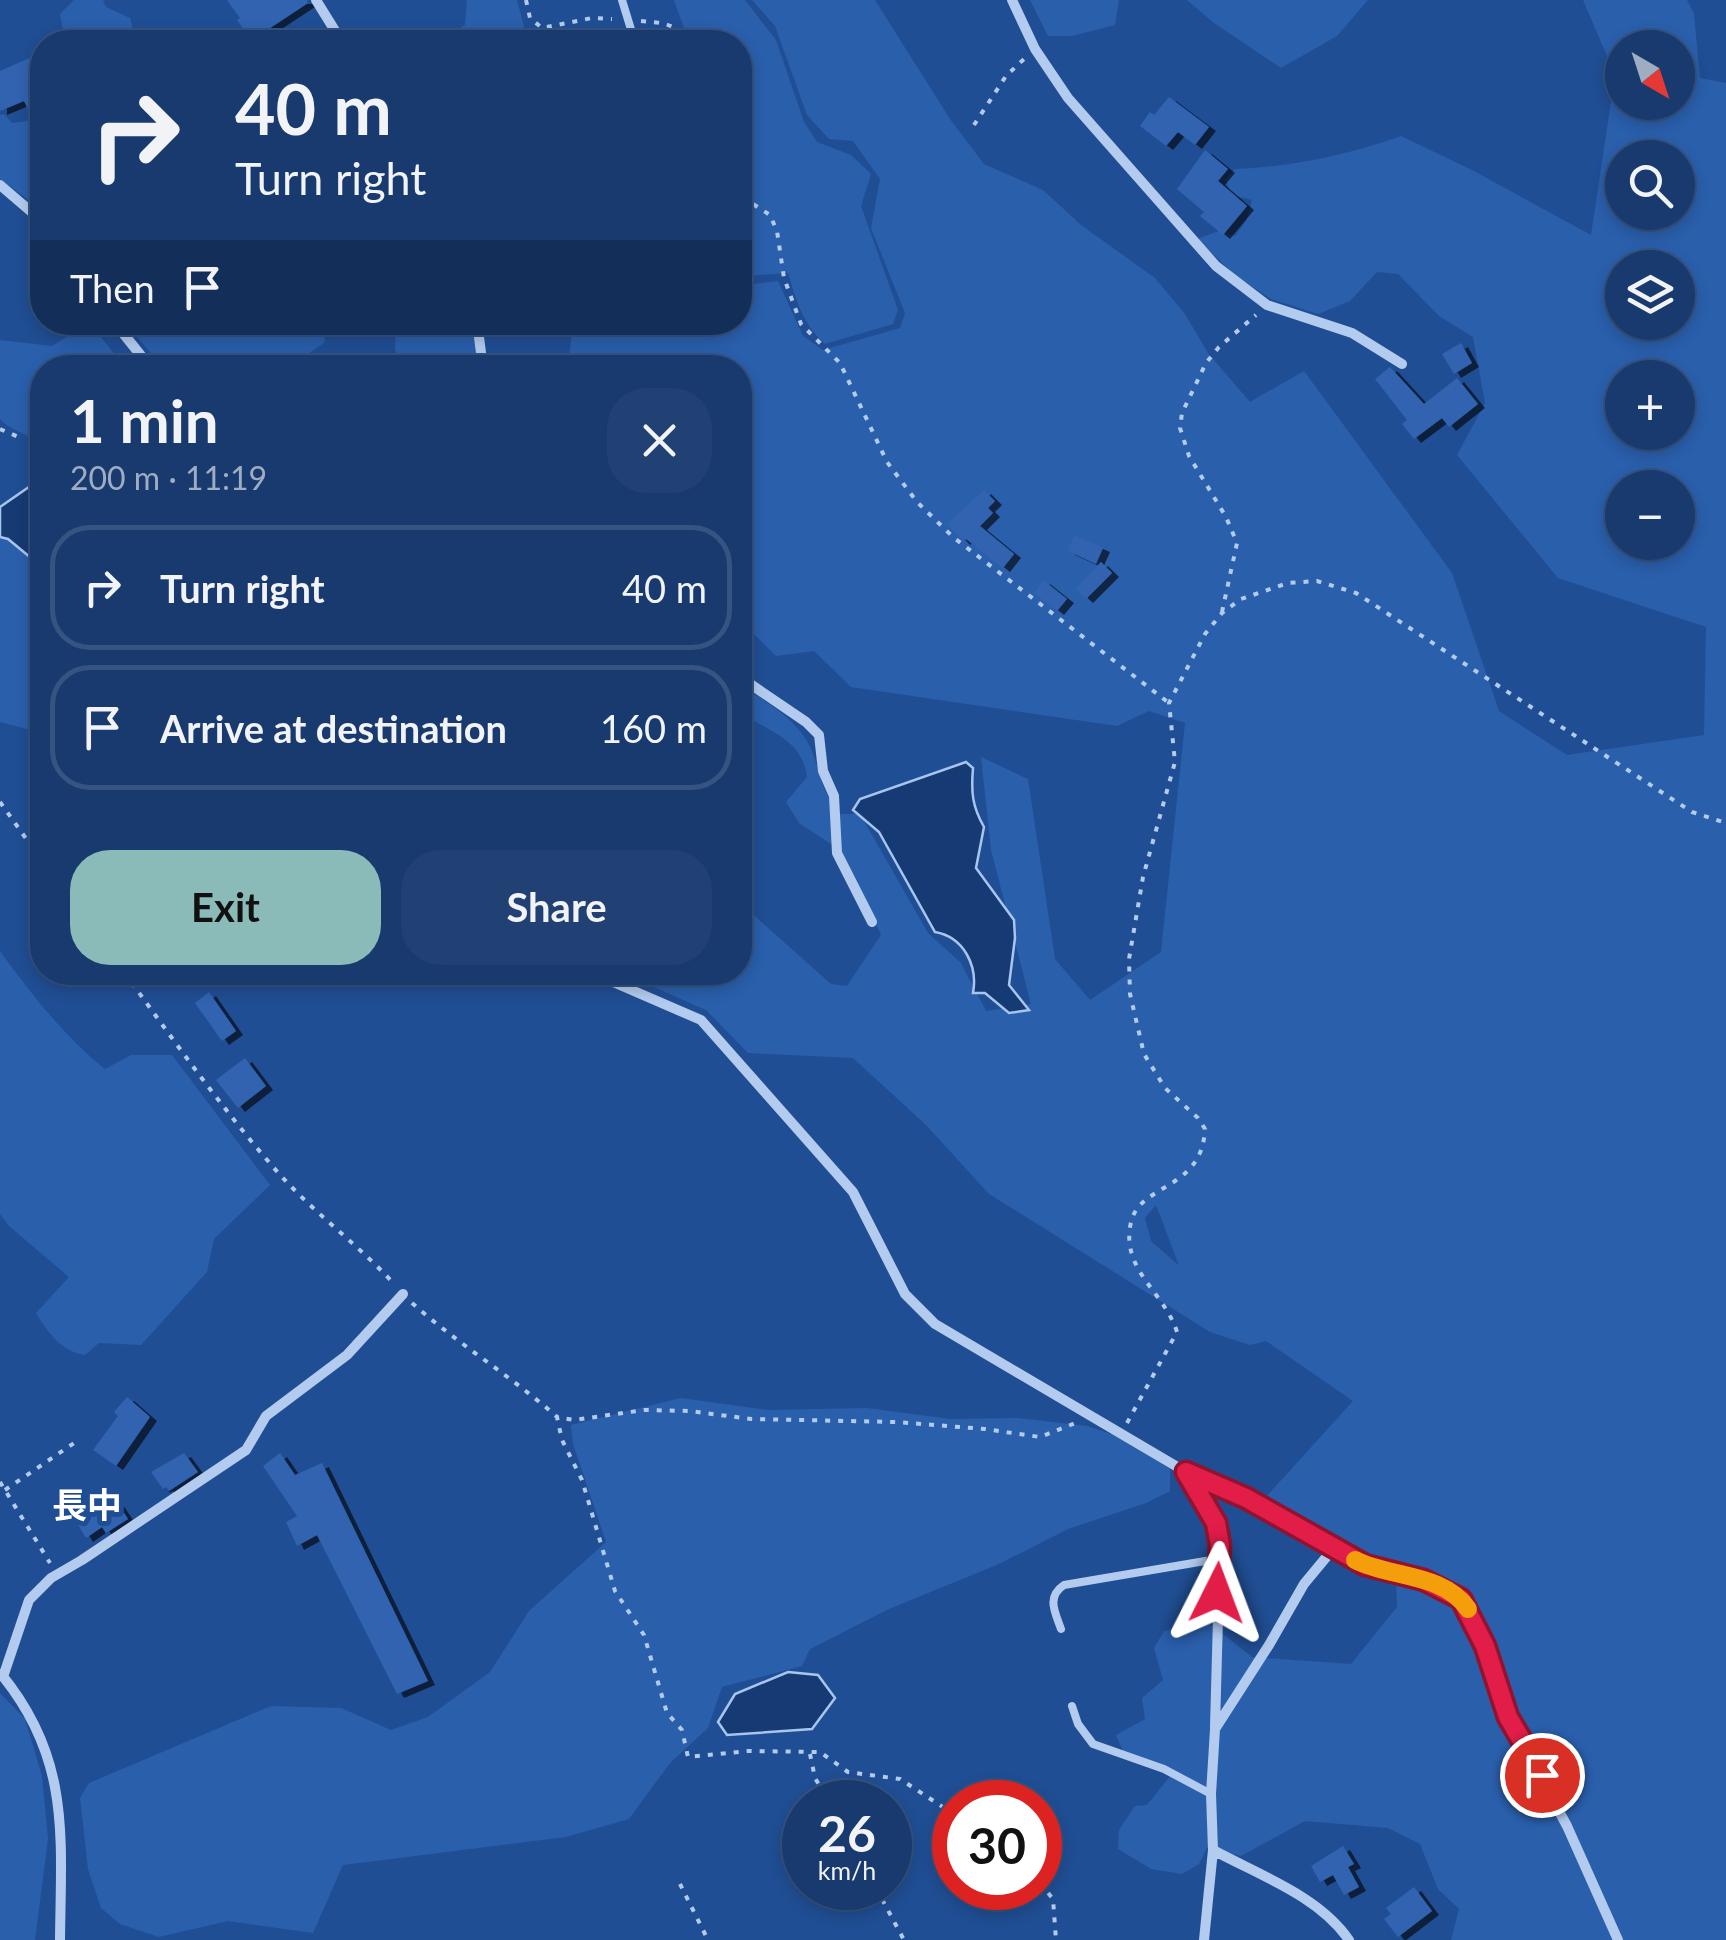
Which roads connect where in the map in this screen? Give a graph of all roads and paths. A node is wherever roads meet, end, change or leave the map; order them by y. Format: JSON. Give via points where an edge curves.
{"nodes":[{"id":1,"x":316,"y":0,"type":"edge"},
{"id":2,"x":526,"y":0,"type":"edge"},
{"id":3,"x":622,"y":0,"type":"edge"},
{"id":4,"x":1012,"y":0,"type":"edge"},
{"id":5,"x":628,"y":19,"type":"junction"},
{"id":6,"x":335,"y":30,"type":"edge"},
{"id":7,"x":631,"y":30,"type":"edge"},
{"id":8,"x":679,"y":30,"type":"edge"},
{"id":9,"x":1035,"y":49,"type":"junction"},
{"id":10,"x":974,"y":125,"type":"dead end"},
{"id":11,"x":0,"y":186,"type":"edge"},
{"id":12,"x":752,"y":201,"type":"edge"},
{"id":13,"x":30,"y":212,"type":"edge"},
{"id":14,"x":1267,"y":305,"type":"junction"},
{"id":15,"x":124,"y":335,"type":"edge"},
{"id":16,"x":141,"y":355,"type":"edge"},
{"id":17,"x":1402,"y":364,"type":"dead end"},
{"id":18,"x":0,"y":428,"type":"edge"},
{"id":19,"x":22,"y":438,"type":"dead end"},
{"id":20,"x":1222,"y":613,"type":"junction"},
{"id":21,"x":752,"y":685,"type":"edge"},
{"id":22,"x":1169,"y":702,"type":"junction"},
{"id":23,"x":0,"y":802,"type":"edge"},
{"id":24,"x":1726,"y":824,"type":"edge"},
{"id":25,"x":30,"y":843,"type":"edge"},
{"id":26,"x":872,"y":922,"type":"dead end"},
{"id":27,"x":134,"y":985,"type":"edge"},
{"id":28,"x":620,"y":985,"type":"edge"},
{"id":29,"x":403,"y":1294,"type":"junction"},
{"id":30,"x":1085,"y":1413,"type":"junction"},
{"id":31,"x":557,"y":1417,"type":"junction"},
{"id":32,"x":1122,"y":1432,"type":"junction"},
{"id":33,"x":77,"y":1441,"type":"dead end"},
{"id":34,"x":1186,"y":1472,"type":"junction"},
{"id":35,"x":0,"y":1482,"type":"edge"},
{"id":36,"x":5,"y":1490,"type":"junction"},
{"id":37,"x":1333,"y":1549,"type":"junction"},
{"id":38,"x":1217,"y":1559,"type":"junction"},
{"id":39,"x":57,"y":1574,"type":"junction"},
{"id":40,"x":1060,"y":1629,"type":"dead end"},
{"id":41,"x":2,"y":1675,"type":"edge"},
{"id":42,"x":1072,"y":1706,"type":"dead end"},
{"id":43,"x":1215,"y":1730,"type":"junction"},
{"id":44,"x":810,"y":1754,"type":"junction"},
{"id":45,"x":817,"y":1780,"type":"edge"},
{"id":46,"x":1210,"y":1794,"type":"junction"},
{"id":47,"x":932,"y":1800,"type":"edge"},
{"id":48,"x":1213,"y":1850,"type":"junction"},
{"id":49,"x":680,"y":1884,"type":"dead end"},
{"id":50,"x":888,"y":1910,"type":"edge"},
{"id":51,"x":1054,"y":1910,"type":"edge"},
{"id":52,"x":60,"y":1940,"type":"edge"},
{"id":53,"x":708,"y":1940,"type":"edge"},
{"id":54,"x":904,"y":1940,"type":"edge"},
{"id":55,"x":1056,"y":1940,"type":"edge"},
{"id":56,"x":1204,"y":1940,"type":"edge"},
{"id":57,"x":1349,"y":1940,"type":"edge"},
{"id":58,"x":1618,"y":1940,"type":"edge"}],
"edges":[{"from":1,"to":6,"type":"street"},
{"from":2,"to":5,"type":"path","via":[[530,18],[542,28]]},
{"from":3,"to":5,"type":"lane"},
{"from":4,"to":9,"type":"street"},
{"from":5,"to":7,"type":"lane"},
{"from":5,"to":8,"type":"path"},
{"from":9,"to":10,"type":"path","via":[[1006,76]]},
{"from":9,"to":14,"type":"street","via":[[1175,224]]},
{"from":11,"to":13,"type":"street"},
{"from":12,"to":22,"type":"path","via":[[777,230],[784,278],[801,324],[840,363],[887,462],[917,502],[953,537]]},
{"from":14,"to":17,"type":"street","via":[[1352,333]]},
{"from":14,"to":20,"type":"path","via":[[1206,363],[1182,413],[1189,456],[1237,543]]},
{"from":15,"to":16,"type":"street"},
{"from":18,"to":19,"type":"path"},
{"from":20,"to":22,"type":"path"},
{"from":20,"to":24,"type":"path","via":[[1241,598],[1288,583],[1318,581],[1356,593],[1692,812]]},
{"from":21,"to":26,"type":"street","via":[[819,735],[834,796],[838,853]]},
{"from":22,"to":32,"type":"path","via":[[1175,762],[1142,877],[1130,994],[1144,1054],[1165,1088],[1198,1118],[1204,1140],[1184,1176],[1132,1216],[1128,1241],[1134,1264],[1177,1332]]},
{"from":23,"to":25,"type":"path"},
{"from":27,"to":29,"type":"path","via":[[273,1167]]},
{"from":28,"to":30,"type":"street","via":[[701,1020],[853,1192],[913,1304],[935,1324]]},
{"from":29,"to":31,"type":"path"},
{"from":29,"to":39,"type":"street","via":[[348,1355],[266,1416],[246,1450]]},
{"from":30,"to":31,"type":"path","via":[[1074,1426],[1040,1437],[659,1410]]},
{"from":30,"to":32,"type":"street"},
{"from":31,"to":44,"type":"path","via":[[615,1592],[644,1635],[667,1713],[682,1730],[688,1756]]},
{"from":32,"to":34,"type":"street"},
{"from":33,"to":36,"type":"path"},
{"from":34,"to":37,"type":"street"},
{"from":34,"to":38,"type":"street","via":[[1216,1523]]},
{"from":35,"to":36,"type":"path"},
{"from":36,"to":39,"type":"path"},
{"from":37,"to":43,"type":"street","via":[[1304,1584]]},
{"from":37,"to":58,"type":"street","via":[[1461,1599],[1508,1717],[1568,1826]]},
{"from":38,"to":40,"type":"lane","via":[[1064,1585],[1052,1606]]},
{"from":38,"to":43,"type":"street"},
{"from":39,"to":41,"type":"street","via":[[29,1600]]},
{"from":41,"to":52,"type":"street","via":[[35,1725],[54,1772]]},
{"from":42,"to":46,"type":"lane","via":[[1093,1744]]},
{"from":43,"to":46,"type":"street"},
{"from":44,"to":45,"type":"path"},
{"from":44,"to":47,"type":"path","via":[[820,1752],[848,1772],[900,1779]]},
{"from":46,"to":48,"type":"street"},
{"from":48,"to":56,"type":"street"},
{"from":48,"to":57,"type":"street","via":[[1320,1908]]},
{"from":49,"to":53,"type":"path"},
{"from":50,"to":54,"type":"path"},
{"from":51,"to":55,"type":"path"}]}
